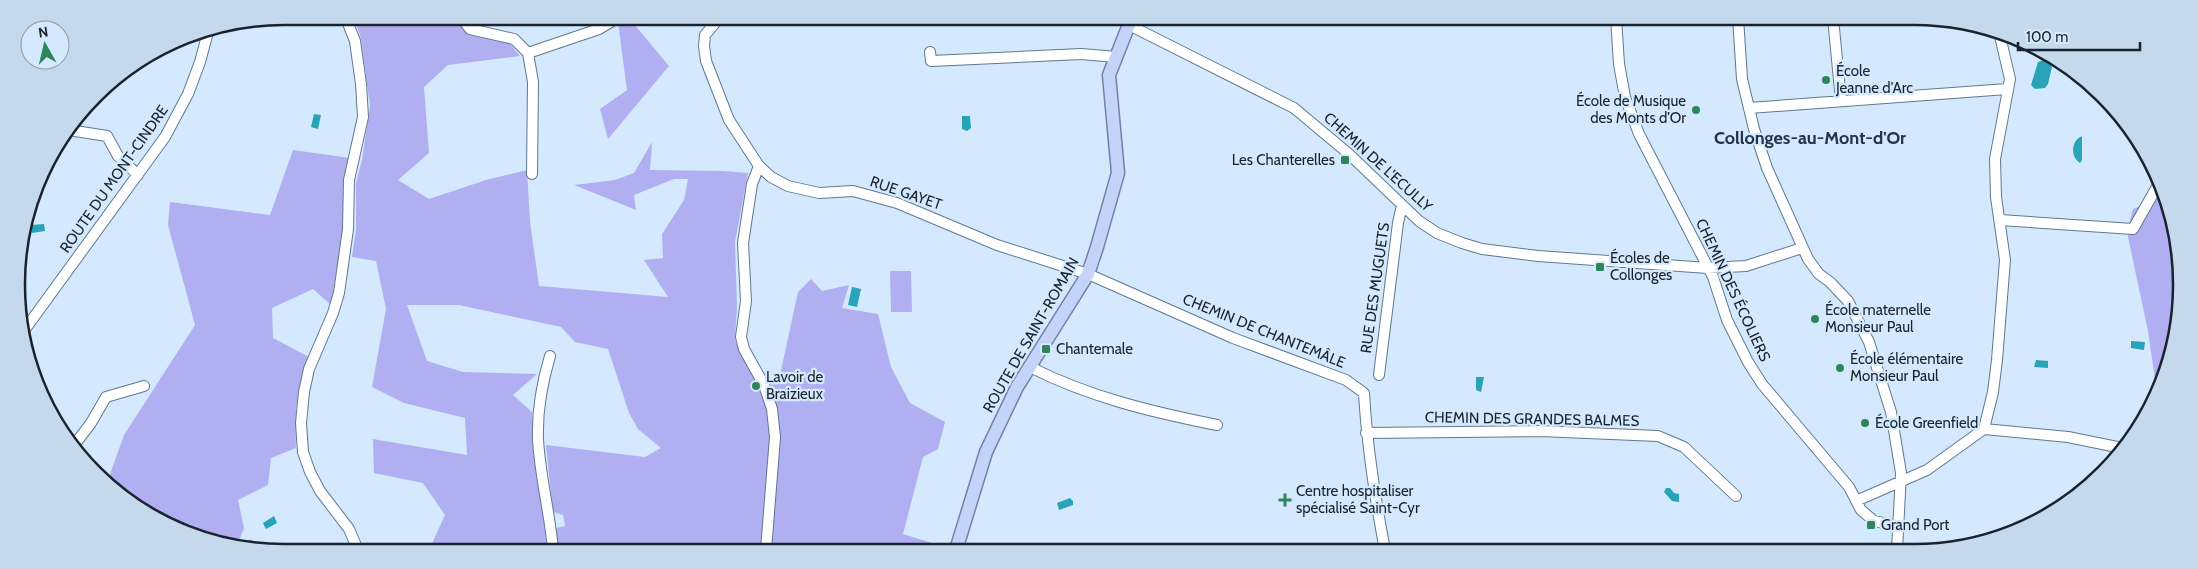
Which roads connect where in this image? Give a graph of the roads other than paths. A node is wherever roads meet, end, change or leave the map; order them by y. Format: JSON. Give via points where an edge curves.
{"nodes":[{"id":1,"x":349,"y":25,"type":"edge"},
{"id":2,"x":467,"y":25,"type":"edge"},
{"id":3,"x":606,"y":25,"type":"edge"},
{"id":4,"x":713,"y":25,"type":"edge"},
{"id":5,"x":1129,"y":25,"type":"edge"},
{"id":6,"x":1138,"y":25,"type":"edge"},
{"id":7,"x":1616,"y":25,"type":"edge"},
{"id":8,"x":1738,"y":25,"type":"edge"},
{"id":9,"x":1834,"y":25,"type":"edge"},
{"id":10,"x":207,"y":37,"type":"edge"},
{"id":11,"x":2001,"y":41,"type":"edge"},
{"id":12,"x":930,"y":52,"type":"dead end"},
{"id":13,"x":528,"y":53,"type":"junction"},
{"id":14,"x":1117,"y":57,"type":"junction"},
{"id":15,"x":2008,"y":89,"type":"junction"},
{"id":16,"x":1841,"y":101,"type":"junction"},
{"id":17,"x":1749,"y":108,"type":"junction"},
{"id":18,"x":76,"y":131,"type":"edge"},
{"id":19,"x":759,"y":166,"type":"junction"},
{"id":20,"x":532,"y":174,"type":"dead end"},
{"id":21,"x":138,"y":175,"type":"junction"},
{"id":22,"x":2155,"y":190,"type":"edge"},
{"id":23,"x":1402,"y":205,"type":"junction"},
{"id":24,"x":2000,"y":220,"type":"junction"},
{"id":25,"x":1802,"y":248,"type":"junction"},
{"id":26,"x":1708,"y":268,"type":"junction"},
{"id":27,"x":1088,"y":274,"type":"junction"},
{"id":28,"x":28,"y":325,"type":"edge"},
{"id":29,"x":550,"y":356,"type":"dead end"},
{"id":30,"x":1030,"y":367,"type":"junction"},
{"id":31,"x":1379,"y":375,"type":"dead end"},
{"id":32,"x":144,"y":386,"type":"dead end"},
{"id":33,"x":1217,"y":425,"type":"dead end"},
{"id":34,"x":1984,"y":429,"type":"junction"},
{"id":35,"x":1366,"y":433,"type":"junction"},
{"id":36,"x":78,"y":440,"type":"edge"},
{"id":37,"x":2116,"y":447,"type":"edge"},
{"id":38,"x":1901,"y":484,"type":"junction"},
{"id":39,"x":1736,"y":496,"type":"dead end"},
{"id":40,"x":1856,"y":501,"type":"junction"},
{"id":41,"x":1898,"y":526,"type":"junction"},
{"id":42,"x":355,"y":544,"type":"edge"},
{"id":43,"x":552,"y":544,"type":"edge"},
{"id":44,"x":766,"y":544,"type":"edge"},
{"id":45,"x":958,"y":544,"type":"edge"},
{"id":46,"x":1384,"y":544,"type":"edge"},
{"id":47,"x":1897,"y":544,"type":"edge"}],
"edges":[{"from":1,"to":42,"type":"street","via":[[355,41],[363,117],[349,180],[348,229],[339,293],[309,368],[301,423],[303,452],[310,472]]},
{"from":2,"to":13,"type":"street","via":[[470,29],[514,39]]},
{"from":3,"to":13,"type":"street"},
{"from":4,"to":19,"type":"street","name":"RUE GAYET","via":[[705,35],[706,61],[729,120]]},
{"from":5,"to":14,"type":"main road","name":"ROUTE DE SAINT-ROMAIN"},
{"from":6,"to":23,"type":"street","name":"CHEMIN DE L'ECULLY","via":[[1294,108]]},
{"from":7,"to":26,"type":"street","name":"CHEMIN DES ÉCOLIERS","via":[[1619,64],[1628,104]]},
{"from":8,"to":17,"type":"street","via":[[1742,79]]},
{"from":9,"to":16,"type":"street"},
{"from":10,"to":21,"type":"street","name":"ROUTE DU MONT-CINDRE","via":[[180,110],[165,138]]},
{"from":11,"to":15,"type":"street","via":[[2010,79]]},
{"from":12,"to":14,"type":"street","via":[[931,61],[1081,54]]},
{"from":13,"to":20,"type":"street","via":[[533,82]]},
{"from":14,"to":27,"type":"main road","name":"ROUTE DE SAINT-ROMAIN","via":[[1109,75],[1118,173]]},
{"from":15,"to":16,"type":"street"},
{"from":15,"to":24,"type":"street","via":[[1995,158]]},
{"from":16,"to":17,"type":"street"},
{"from":17,"to":25,"type":"street","via":[[1767,168]]},
{"from":18,"to":21,"type":"street","via":[[107,136],[118,156]]},
{"from":19,"to":27,"type":"street","name":"RUE GAYET","via":[[788,186],[820,193],[853,191],[897,203],[997,245]]},
{"from":19,"to":44,"type":"street","via":[[752,184],[743,242],[746,301],[741,337],[772,408],[774,437]]},
{"from":21,"to":28,"type":"street","name":"ROUTE DU MONT-CINDRE"},
{"from":22,"to":24,"type":"street","via":[[2133,228]]},
{"from":23,"to":26,"type":"street","name":"CHEMIN DE L'ECULLY","via":[[1418,221],[1437,232],[1482,249],[1602,262]]},
{"from":23,"to":31,"type":"street","name":"RUE DES MUGUETS"},
{"from":24,"to":34,"type":"street","via":[[2005,260],[2001,320],[1993,392]]},
{"from":25,"to":26,"type":"street","name":"CHEMIN DE L'ECULLY","via":[[1746,266]]},
{"from":25,"to":38,"type":"street","via":[[1818,274],[1848,301],[1869,342],[1891,412]]},
{"from":26,"to":40,"type":"street","name":"CHEMIN DES ÉCOLIERS","via":[[1727,320],[1748,362]]},
{"from":27,"to":30,"type":"main road","name":"ROUTE DE SAINT-ROMAIN"},
{"from":27,"to":35,"type":"street","name":"CHEMIN DE CHANTEMÂLE","via":[[1233,338],[1346,380],[1364,393]]},
{"from":29,"to":43,"type":"street","via":[[543,380],[538,439]]},
{"from":30,"to":33,"type":"street","via":[[1126,405]]},
{"from":30,"to":45,"type":"main road","name":"ROUTE DE SAINT-ROMAIN","via":[[986,452]]},
{"from":32,"to":36,"type":"street","via":[[106,397]]},
{"from":34,"to":37,"type":"street","via":[[2068,437]]},
{"from":34,"to":38,"type":"street","via":[[1927,470]]},
{"from":35,"to":39,"type":"street","name":"CHEMIN DES GRANDES BALMES","via":[[1540,431],[1658,436],[1684,447]]},
{"from":35,"to":46,"type":"street","name":"CHEMIN DE CHANTEMÂLE"},
{"from":38,"to":40,"type":"street"},
{"from":38,"to":41,"type":"street"},
{"from":40,"to":41,"type":"street","name":"CHEMIN DES ÉCOLIERS","via":[[1874,521]]},
{"from":41,"to":47,"type":"street"}]}
